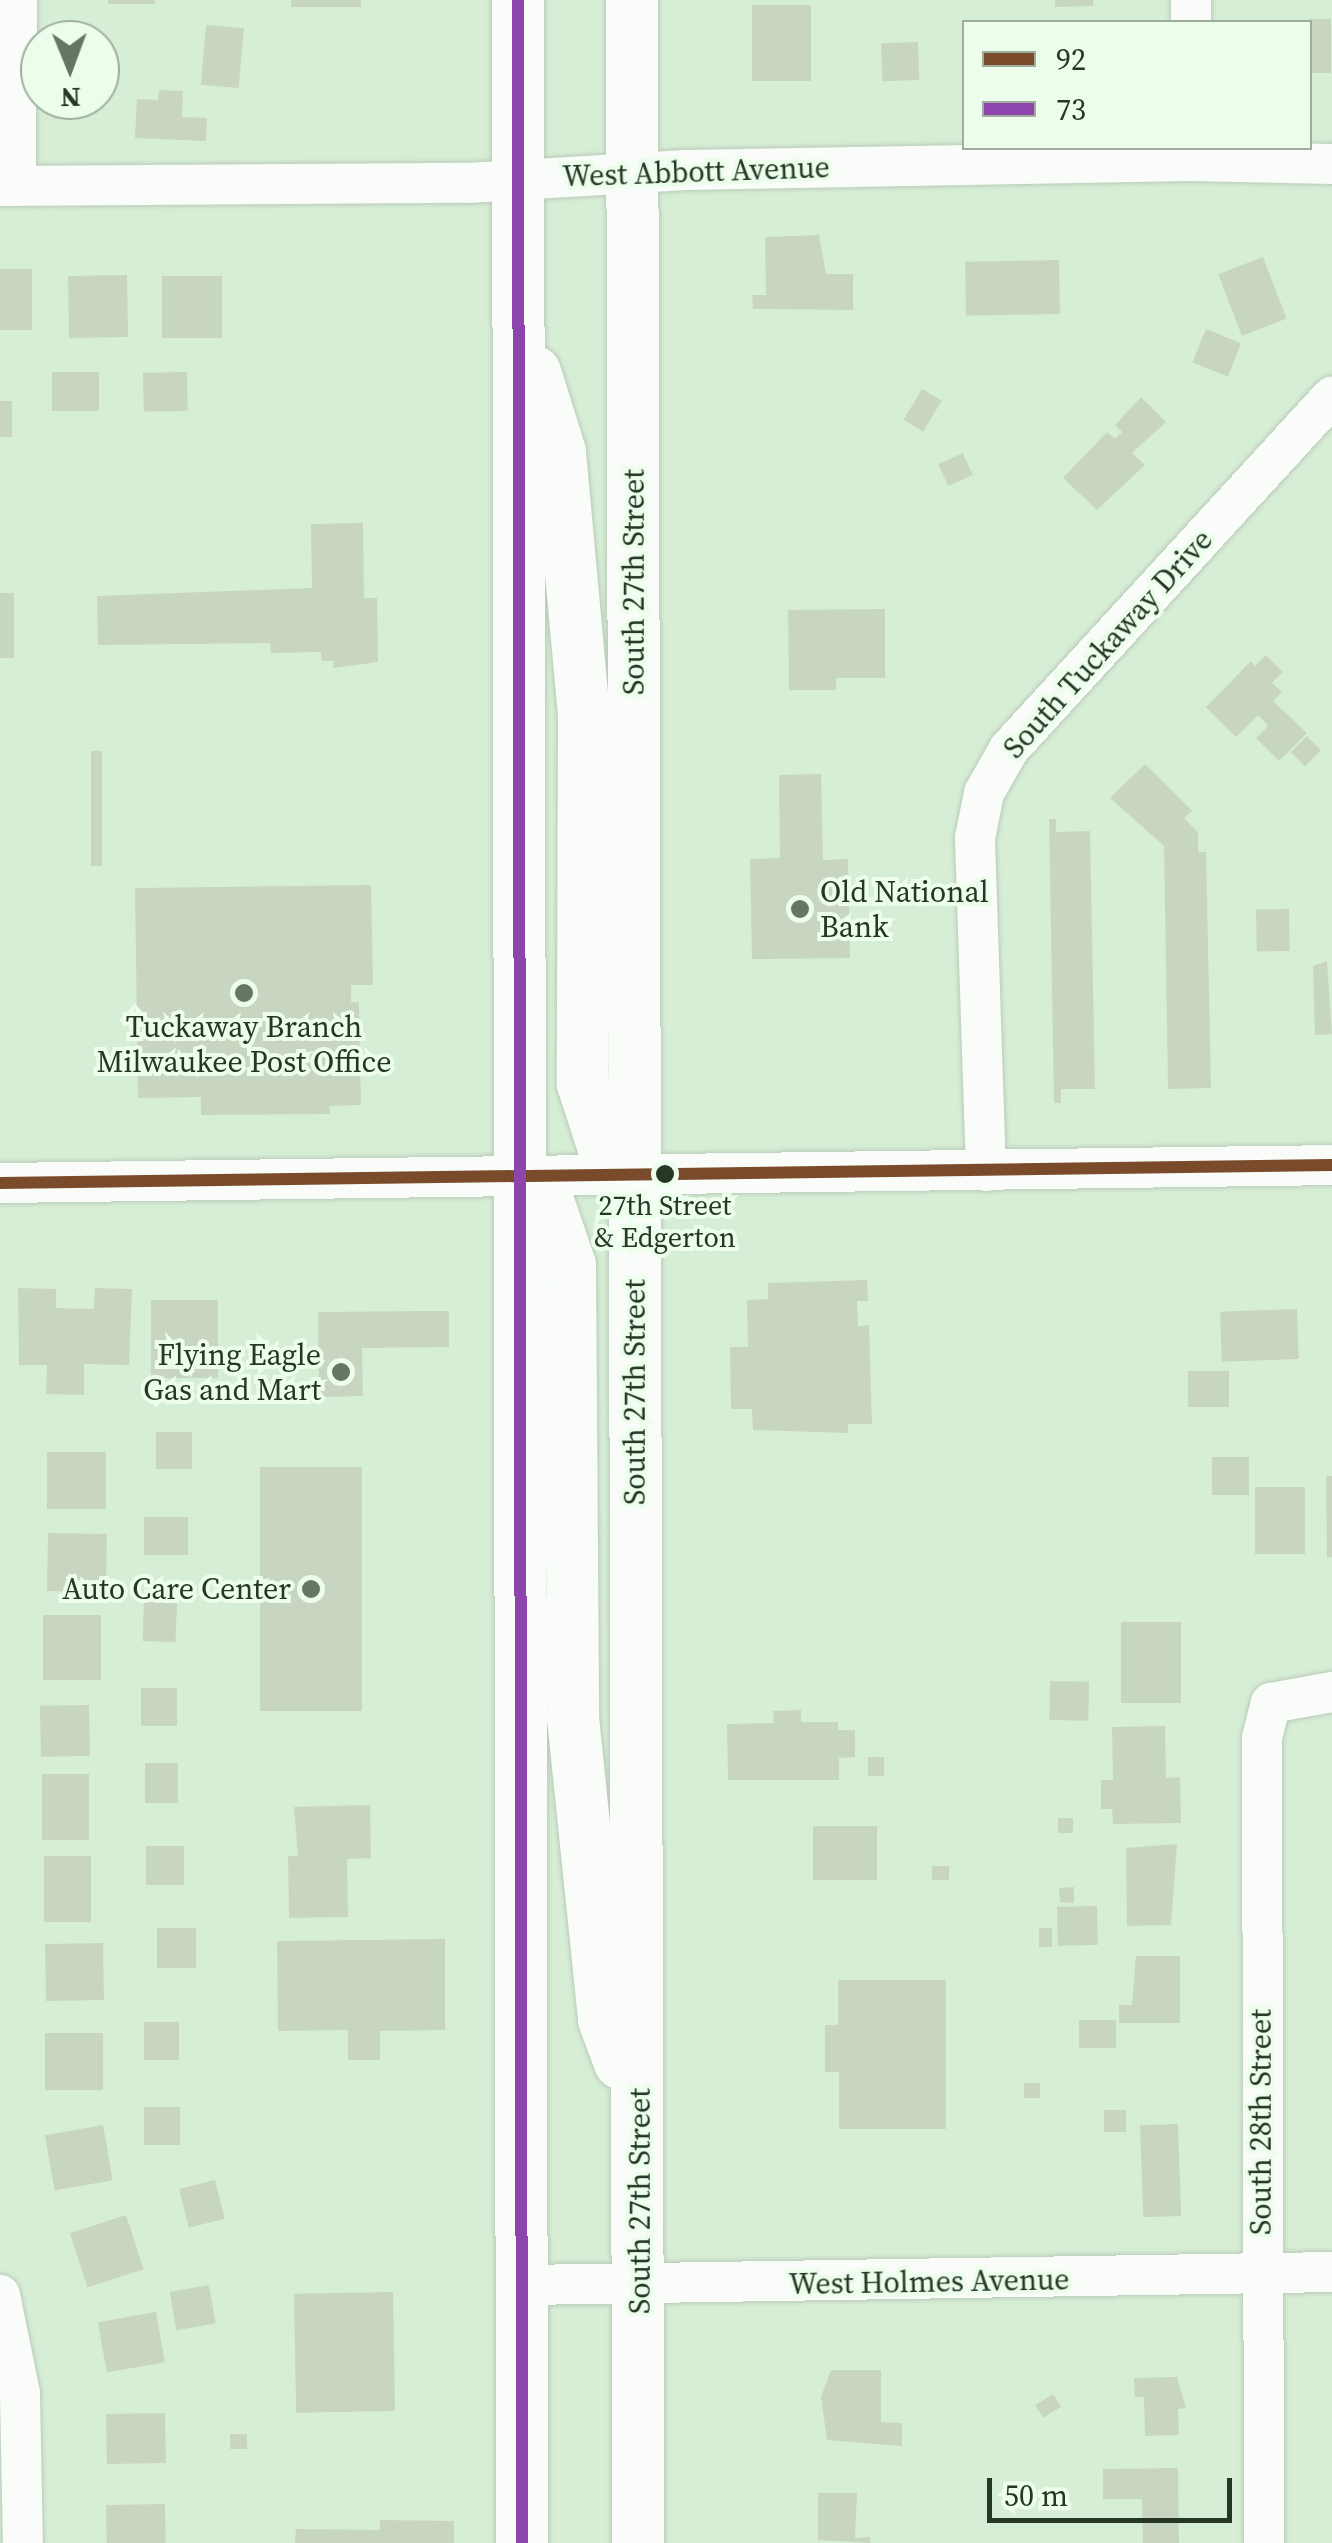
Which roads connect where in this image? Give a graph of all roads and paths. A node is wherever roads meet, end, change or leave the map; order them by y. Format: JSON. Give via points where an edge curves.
{"nodes":[{"id":1,"x":17,"y":0,"type":"edge"},
{"id":2,"x":518,"y":0,"type":"edge"},
{"id":3,"x":632,"y":0,"type":"edge"},
{"id":4,"x":1190,"y":154,"type":"edge"},
{"id":5,"x":1332,"y":164,"type":"edge"},
{"id":6,"x":634,"y":172,"type":"junction"},
{"id":7,"x":520,"y":180,"type":"junction"},
{"id":8,"x":8,"y":186,"type":"edge"},
{"id":9,"x":521,"y":328,"type":"junction"},
{"id":10,"x":1332,"y":397,"type":"edge"},
{"id":11,"x":1332,"y":1165,"type":"edge"},
{"id":12,"x":986,"y":1171,"type":"junction"},
{"id":13,"x":635,"y":1176,"type":"junction"},
{"id":14,"x":518,"y":1178,"type":"junction"},
{"id":15,"x":0,"y":1184,"type":"edge"},
{"id":16,"x":1332,"y":1692,"type":"edge"},
{"id":17,"x":641,"y":2116,"type":"junction"},
{"id":18,"x":1332,"y":2272,"type":"edge"},
{"id":19,"x":1261,"y":2273,"type":"junction"},
{"id":20,"x":525,"y":2285,"type":"junction"},
{"id":21,"x":640,"y":2288,"type":"junction"},
{"id":22,"x":0,"y":2295,"type":"edge"},
{"id":23,"x":22,"y":2543,"type":"edge"},
{"id":24,"x":522,"y":2543,"type":"edge"},
{"id":25,"x":638,"y":2543,"type":"edge"},
{"id":26,"x":1264,"y":2543,"type":"edge"}],
"edges":[{"from":1,"to":8,"type":"street"},
{"from":2,"to":7,"type":"main road"},
{"from":3,"to":6,"type":"main road","name":"South 27th Street"},
{"from":4,"to":5,"type":"street","name":"West Abbott Avenue"},
{"from":4,"to":6,"type":"street","name":"West Abbott Avenue"},
{"from":6,"to":7,"type":"street","name":"West Abbott Avenue"},
{"from":6,"to":13,"type":"main road","name":"South 27th Street"},
{"from":7,"to":8,"type":"street","name":"West Abbott Avenue"},
{"from":7,"to":9,"type":"main road"},
{"from":9,"to":13,"type":"main road","via":[[560,452],[582,695],[583,1084],[604,1149]]},
{"from":9,"to":14,"type":"main road"},
{"from":10,"to":12,"type":"street","name":"South Tuckaway Drive","via":[[1008,748],[984,793],[975,838]]},
{"from":11,"to":12,"type":"street"},
{"from":12,"to":13,"type":"street"},
{"from":13,"to":14,"type":"street"},
{"from":13,"to":17,"type":"main road","name":"South 27th Street"},
{"from":14,"to":15,"type":"street"},
{"from":14,"to":17,"type":"main road","via":[[549,1204],[570,1265],[573,1718],[604,2020]]},
{"from":14,"to":20,"type":"main road"},
{"from":16,"to":19,"type":"street","name":"South 28th Street","via":[[1271,1703],[1262,1738]]},
{"from":17,"to":21,"type":"main road","name":"South 27th Street"},
{"from":18,"to":19,"type":"street","name":"West Holmes Avenue"},
{"from":19,"to":21,"type":"street","name":"West Holmes Avenue"},
{"from":19,"to":26,"type":"street","name":"South 28th Street"},
{"from":20,"to":21,"type":"street","name":"West Holmes Avenue"},
{"from":20,"to":24,"type":"main road"},
{"from":21,"to":25,"type":"main road","name":"South 27th Street"},
{"from":22,"to":23,"type":"street","via":[[20,2393]]}]}
